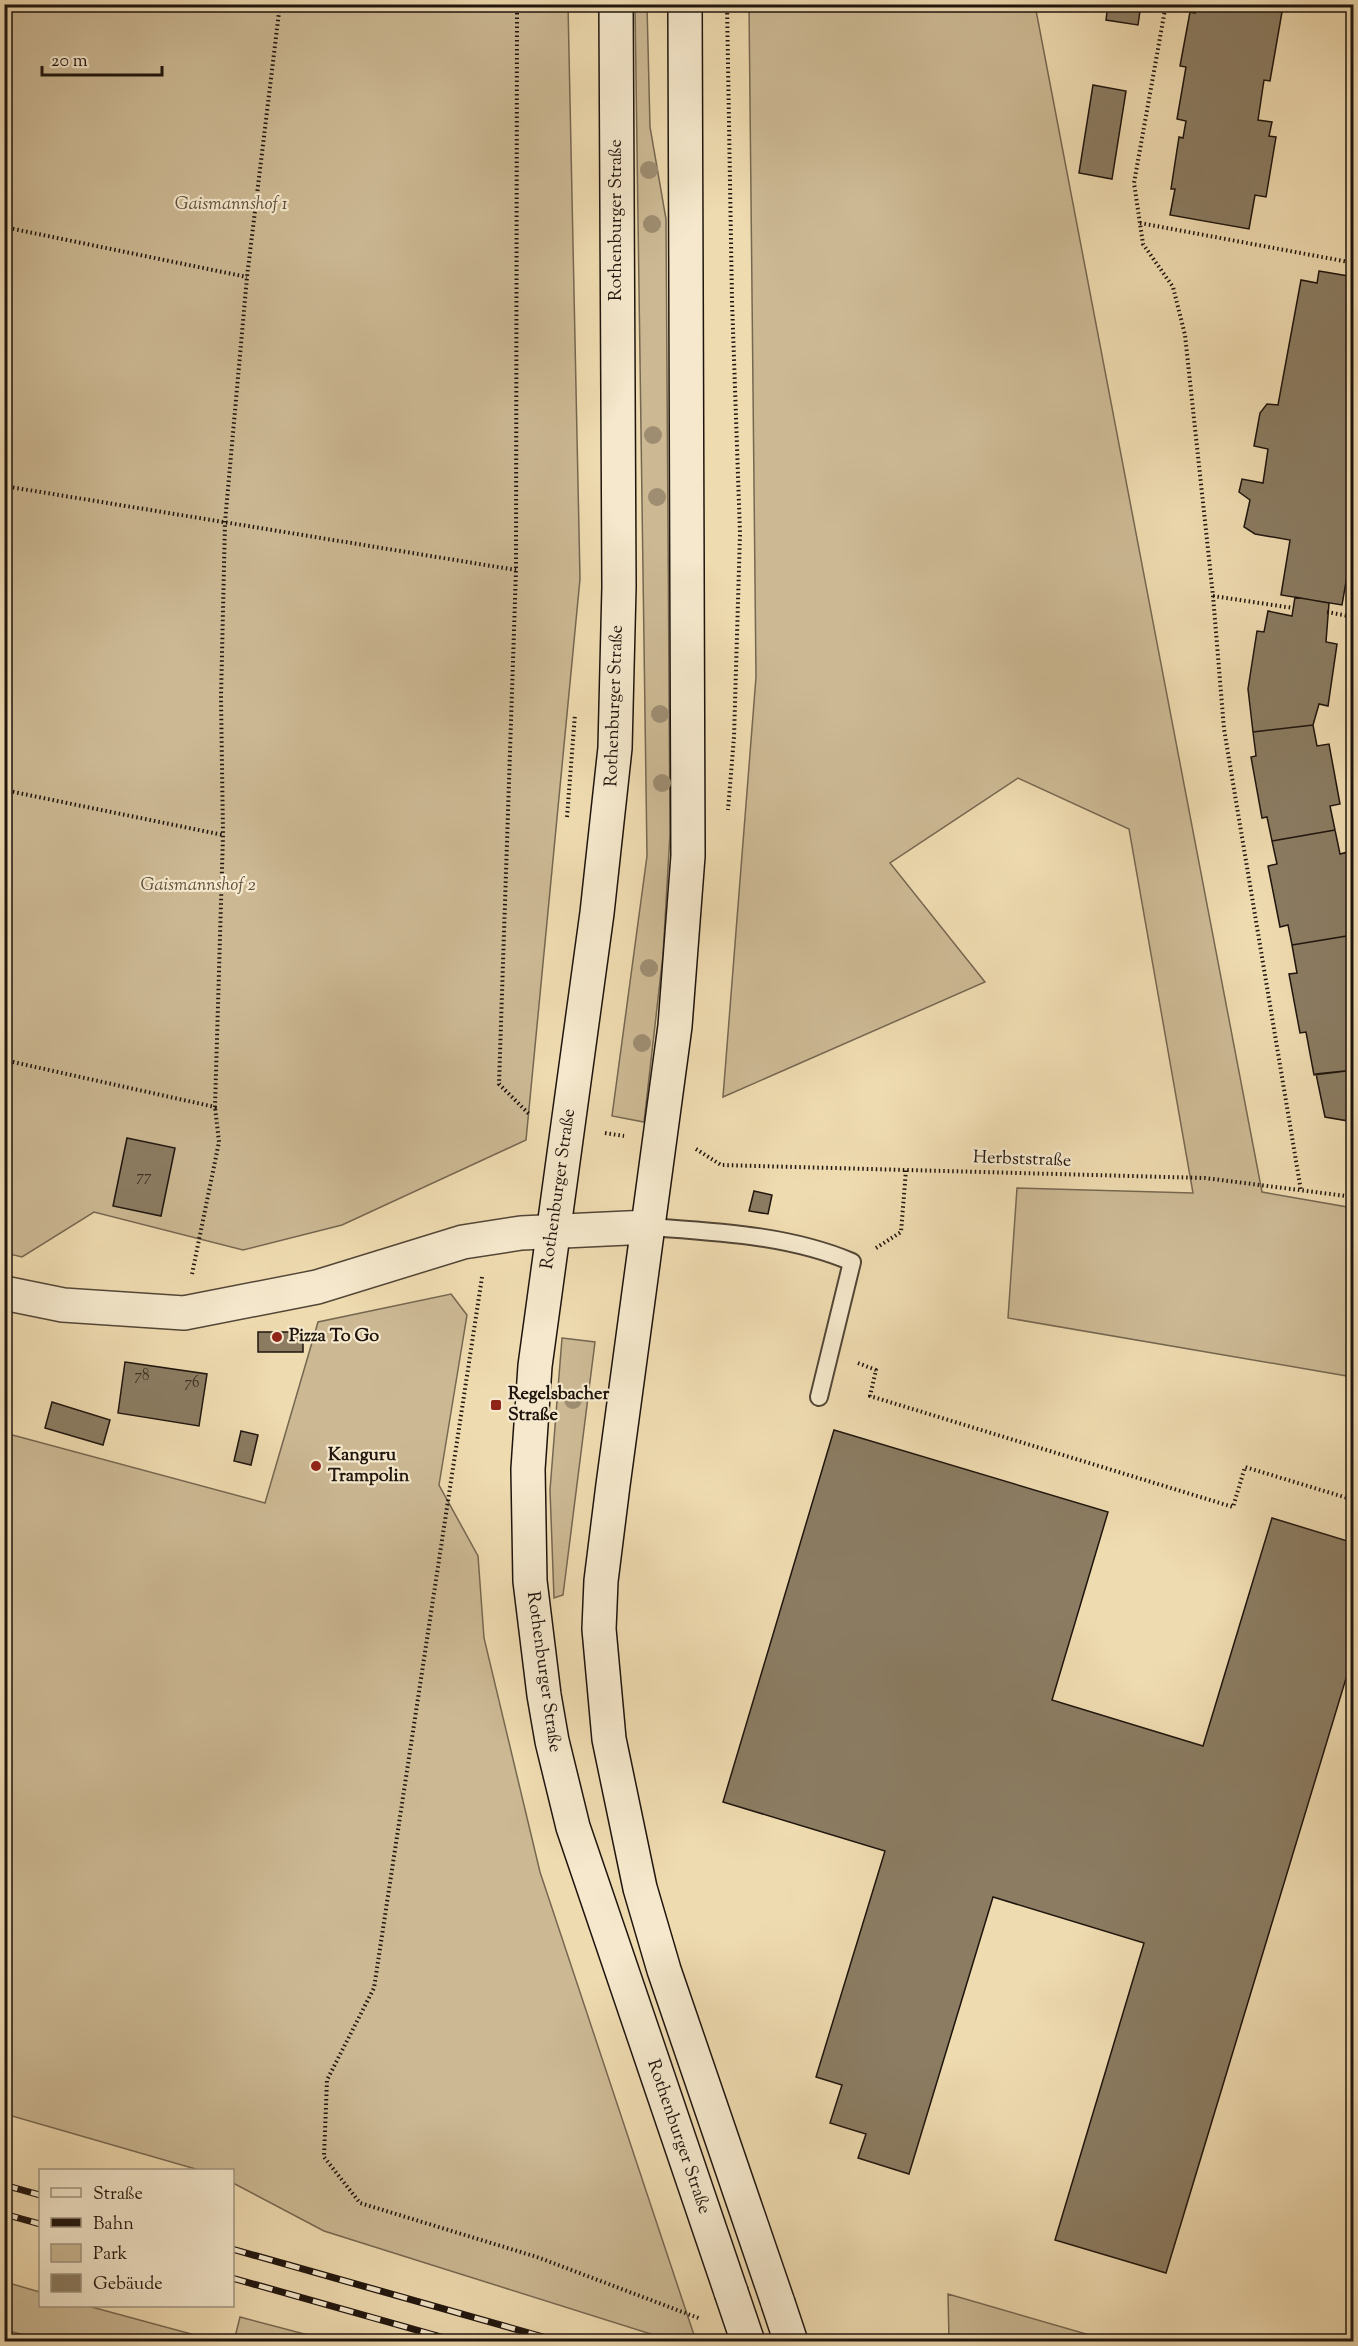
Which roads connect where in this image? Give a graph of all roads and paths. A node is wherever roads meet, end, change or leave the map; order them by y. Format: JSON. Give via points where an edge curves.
{"nodes":[{"id":1,"x":517,"y":4,"type":"edge"},
{"id":2,"x":616,"y":4,"type":"edge"},
{"id":3,"x":685,"y":4,"type":"edge"},
{"id":4,"x":1166,"y":4,"type":"edge"},
{"id":5,"x":279,"y":5,"type":"edge"},
{"id":6,"x":1140,"y":222,"type":"junction"},
{"id":7,"x":4,"y":227,"type":"edge"},
{"id":8,"x":1353,"y":263,"type":"edge"},
{"id":9,"x":247,"y":277,"type":"junction"},
{"id":10,"x":4,"y":486,"type":"edge"},
{"id":11,"x":225,"y":522,"type":"junction"},
{"id":12,"x":516,"y":570,"type":"junction"},
{"id":13,"x":1213,"y":596,"type":"junction"},
{"id":14,"x":1293,"y":608,"type":"dead end"},
{"id":15,"x":1327,"y":612,"type":"dead end"},
{"id":16,"x":1353,"y":617,"type":"edge"},
{"id":17,"x":576,"y":709,"type":"dead end"},
{"id":18,"x":4,"y":790,"type":"edge"},
{"id":19,"x":566,"y":828,"type":"dead end"},
{"id":20,"x":223,"y":835,"type":"junction"},
{"id":21,"x":4,"y":1060,"type":"edge"},
{"id":22,"x":215,"y":1107,"type":"junction"},
{"id":23,"x":567,"y":1127,"type":"junction"},
{"id":24,"x":660,"y":1140,"type":"junction"},
{"id":25,"x":906,"y":1170,"type":"junction"},
{"id":26,"x":1301,"y":1191,"type":"junction"},
{"id":27,"x":1353,"y":1197,"type":"edge"},
{"id":28,"x":649,"y":1227,"type":"junction"},
{"id":29,"x":552,"y":1230,"type":"junction"},
{"id":30,"x":488,"y":1238,"type":"junction"},
{"id":31,"x":852,"y":1262,"type":"junction"},
{"id":32,"x":4,"y":1293,"type":"edge"},
{"id":33,"x":184,"y":1313,"type":"junction"},
{"id":34,"x":832,"y":1353,"type":"junction"},
{"id":35,"x":819,"y":1396,"type":"dead end"},
{"id":36,"x":1353,"y":1500,"type":"edge"},
{"id":37,"x":706,"y":2320,"type":"dead end"},
{"id":38,"x":748,"y":2342,"type":"edge"},
{"id":39,"x":791,"y":2342,"type":"edge"}],
"edges":[{"from":1,"to":12,"type":"path","name":"Herbststraße"},
{"from":2,"to":23,"type":"main road","name":"Rothenburger Straße","via":[[617,704],[608,828]]},
{"from":3,"to":24,"type":"main road","via":[[689,802],[681,966]]},
{"from":4,"to":6,"type":"path","via":[[1134,183]]},
{"from":5,"to":9,"type":"path"},
{"from":6,"to":8,"type":"path"},
{"from":6,"to":13,"type":"path","via":[[1143,244],[1173,287],[1185,334]]},
{"from":7,"to":9,"type":"path"},
{"from":9,"to":11,"type":"path"},
{"from":10,"to":11,"type":"path"},
{"from":11,"to":12,"type":"path"},
{"from":11,"to":20,"type":"path"},
{"from":12,"to":23,"type":"path","name":"Herbststraße","via":[[499,1083],[541,1126]]},
{"from":13,"to":14,"type":"path"},
{"from":13,"to":26,"type":"path","via":[[1224,729]]},
{"from":15,"to":16,"type":"path"},
{"from":17,"to":19,"type":"path"},
{"from":18,"to":20,"type":"path"},
{"from":20,"to":22,"type":"path"},
{"from":21,"to":22,"type":"path"},
{"from":22,"to":33,"type":"path","via":[[219,1142]]},
{"from":23,"to":24,"type":"path","name":"Herbststraße"},
{"from":23,"to":29,"type":"main road","name":"Rothenburger Straße"},
{"from":24,"to":25,"type":"path","name":"Herbststraße","via":[[693,1148],[722,1165]]},
{"from":24,"to":28,"type":"main road"},
{"from":25,"to":26,"type":"path","name":"Herbststraße","via":[[1205,1178]]},
{"from":25,"to":31,"type":"path","via":[[901,1232]]},
{"from":26,"to":27,"type":"path","name":"Herbststraße"},
{"from":28,"to":29,"type":"main road"},
{"from":28,"to":31,"type":"lane","via":[[793,1243]]},
{"from":28,"to":39,"type":"main road","bridge":true,"via":[[601,1581],[599,1629],[604,1706],[640,1888],[664,1970]]},
{"from":29,"to":30,"type":"main road"},
{"from":29,"to":38,"type":"main road","name":"Rothenburger Straße","bridge":true,"via":[[535,1366],[528,1469],[530,1581],[544,1695],[557,1761],[587,1871]]},
{"from":30,"to":33,"type":"main road","via":[[463,1242],[317,1287]]},
{"from":30,"to":37,"type":"path","via":[[374,1988],[327,2080],[324,2157],[360,2203],[537,2257]]},
{"from":31,"to":34,"type":"lane"},
{"from":32,"to":33,"type":"main road","via":[[63,1305]]},
{"from":34,"to":35,"type":"lane"},
{"from":34,"to":36,"type":"path","via":[[876,1370],[870,1396],[1233,1507],[1245,1467]]}]}
